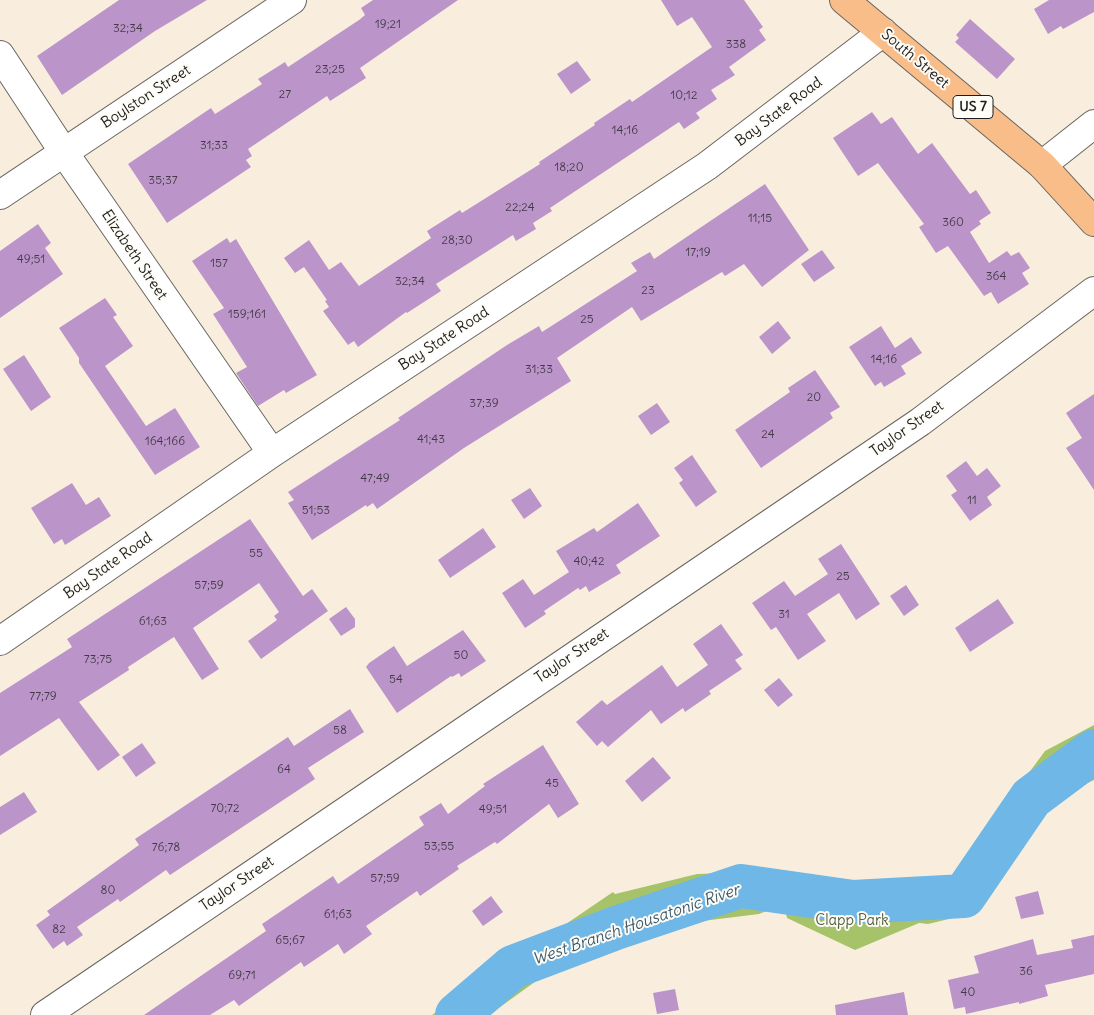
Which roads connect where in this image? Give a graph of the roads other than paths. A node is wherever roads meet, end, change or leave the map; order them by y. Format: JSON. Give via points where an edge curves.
{"nodes":[{"id":1,"x":292,"y":0,"type":"edge"},
{"id":2,"x":844,"y":0,"type":"edge"},
{"id":3,"x":884,"y":32,"type":"junction"},
{"id":4,"x":0,"y":55,"type":"edge"},
{"id":5,"x":1094,"y":124,"type":"edge"},
{"id":6,"x":63,"y":151,"type":"junction"},
{"id":7,"x":1042,"y":165,"type":"junction"},
{"id":8,"x":0,"y":195,"type":"edge"},
{"id":9,"x":1094,"y":222,"type":"edge"},
{"id":10,"x":1094,"y":291,"type":"edge"},
{"id":11,"x":272,"y":453,"type":"junction"},
{"id":12,"x":0,"y":640,"type":"edge"},
{"id":13,"x":46,"y":1015,"type":"edge"}],
"edges":[{"from":1,"to":6,"type":"street","name":"Boylston Street"},
{"from":2,"to":3,"type":"highway","name":"South Street","number":"US 7"},
{"from":3,"to":7,"type":"highway","name":"South Street","number":"US 7"},
{"from":3,"to":11,"type":"street","name":"Bay State Road","via":[[707,166]]},
{"from":4,"to":6,"type":"street","name":"Elizabeth Street"},
{"from":5,"to":7,"type":"street"},
{"from":6,"to":8,"type":"street","name":"Boylston Street"},
{"from":6,"to":11,"type":"street","name":"Elizabeth Street"},
{"from":7,"to":9,"type":"highway","name":"South Street","number":"US 7"},
{"from":10,"to":13,"type":"street","name":"Taylor Street","via":[[920,422]]},
{"from":11,"to":12,"type":"street","name":"Bay State Road"}]}
